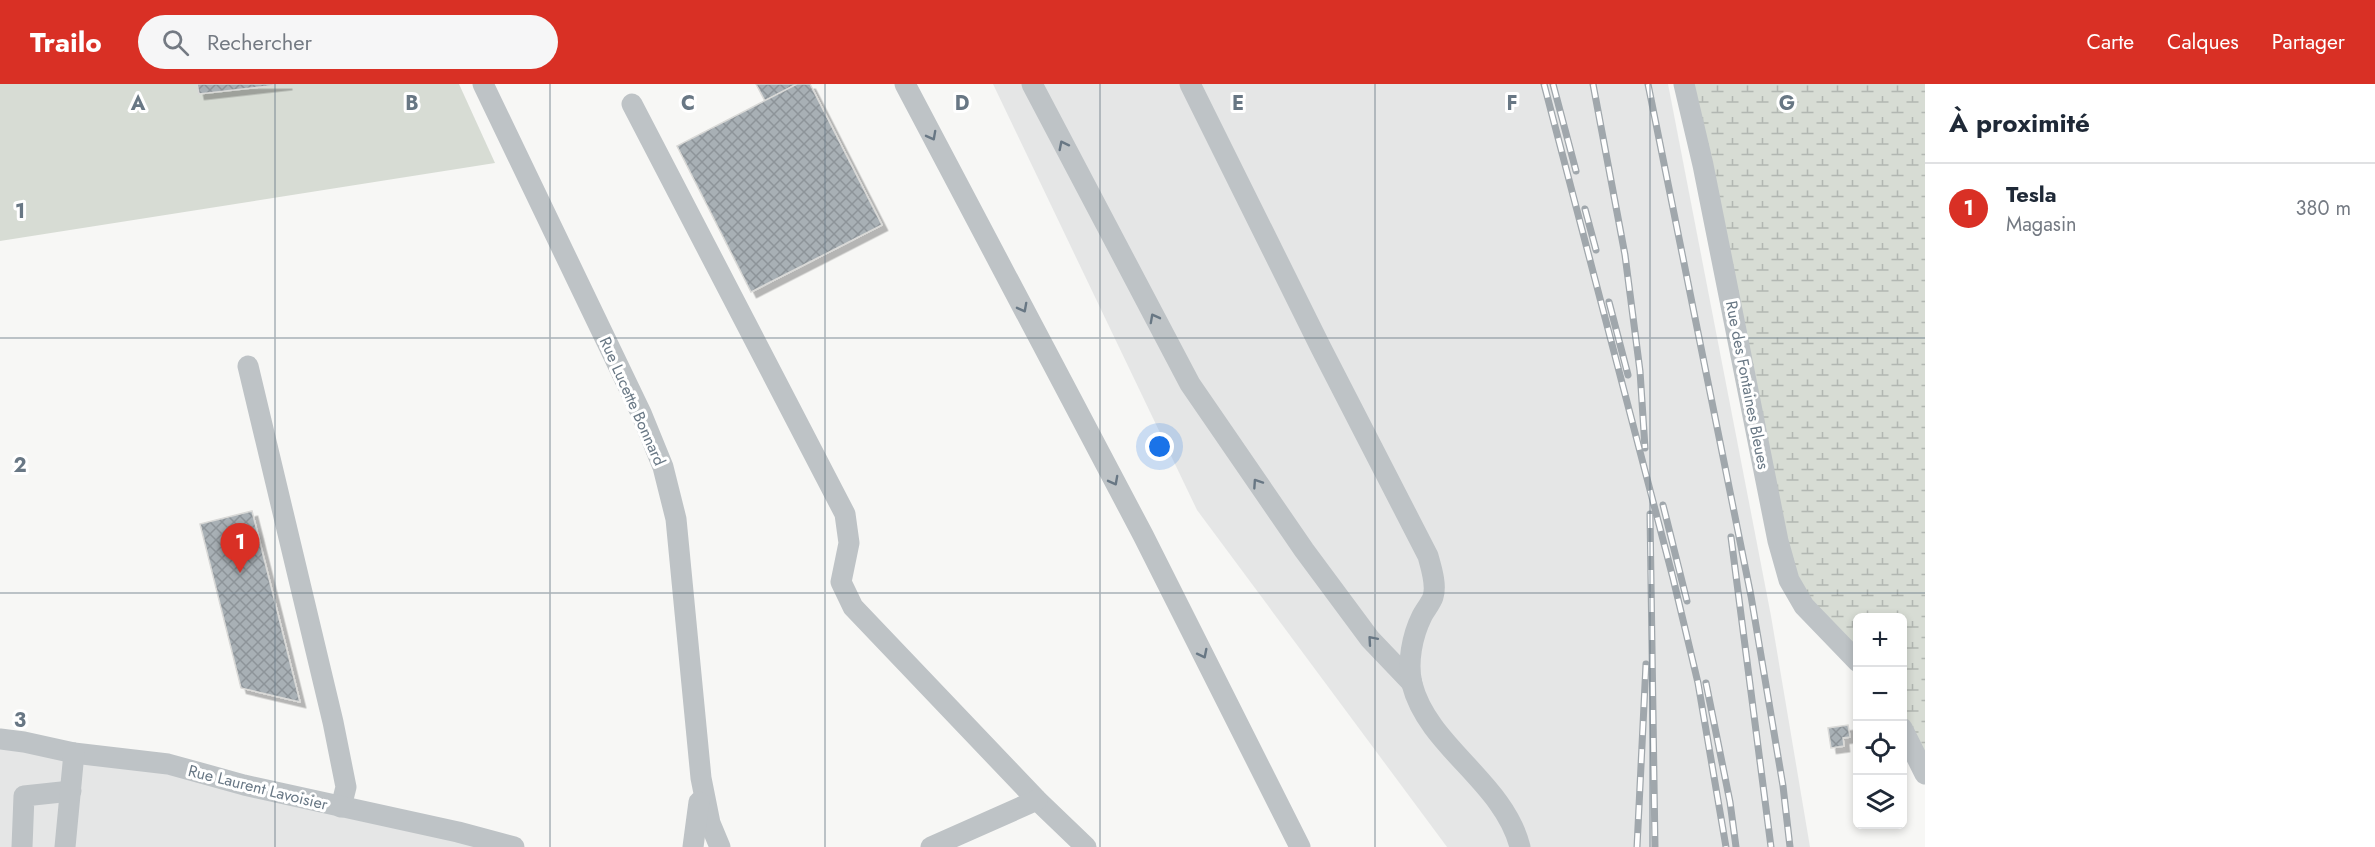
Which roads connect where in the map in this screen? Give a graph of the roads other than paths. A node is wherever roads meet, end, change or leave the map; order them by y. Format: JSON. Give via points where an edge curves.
{"nodes":[{"id":1,"x":483,"y":84,"type":"edge"},
{"id":2,"x":905,"y":84,"type":"edge"},
{"id":3,"x":1032,"y":84,"type":"edge"},
{"id":4,"x":1190,"y":84,"type":"edge"},
{"id":5,"x":1684,"y":84,"type":"edge"},
{"id":6,"x":632,"y":104,"type":"dead end"},
{"id":7,"x":248,"y":366,"type":"dead end"},
{"id":8,"x":1853,"y":658,"type":"edge"},
{"id":9,"x":1412,"y":683,"type":"junction"},
{"id":10,"x":1907,"y":738,"type":"edge"},
{"id":11,"x":0,"y":740,"type":"edge"},
{"id":12,"x":74,"y":753,"type":"junction"},
{"id":13,"x":1925,"y":774,"type":"edge"},
{"id":14,"x":701,"y":778,"type":"junction"},
{"id":15,"x":71,"y":790,"type":"junction"},
{"id":16,"x":1037,"y":801,"type":"junction"},
{"id":17,"x":341,"y":807,"type":"junction"},
{"id":18,"x":22,"y":847,"type":"edge"},
{"id":19,"x":65,"y":847,"type":"edge"},
{"id":20,"x":514,"y":847,"type":"edge"},
{"id":21,"x":693,"y":847,"type":"edge"},
{"id":22,"x":720,"y":847,"type":"edge"},
{"id":23,"x":931,"y":847,"type":"edge"},
{"id":24,"x":1086,"y":847,"type":"edge"},
{"id":25,"x":1300,"y":847,"type":"edge"},
{"id":26,"x":1520,"y":847,"type":"edge"}],
"edges":[{"from":1,"to":14,"type":"street","name":"Rue Lucette Bonnard","via":[[641,413],[663,467],[676,519]]},
{"from":2,"to":25,"type":"street","one_way":true,"via":[[1143,535]]},
{"from":9,"to":3,"type":"street","one_way":true,"via":[[1370,639],[1190,384]]},
{"from":4,"to":9,"type":"street","via":[[1428,556],[1434,596],[1415,633],[1410,659]]},
{"from":5,"to":8,"type":"street","name":"Rue des Fontaines Bleues","via":[[1789,580],[1804,606]]},
{"from":6,"to":16,"type":"street","via":[[845,514],[849,543],[841,582],[852,607]]},
{"from":7,"to":17,"type":"street","via":[[333,722],[346,787]]},
{"from":9,"to":26,"type":"street","via":[[1422,708],[1445,740],[1501,805],[1516,828]]},
{"from":10,"to":13,"type":"street"},
{"from":11,"to":12,"type":"street","name":"Rue Laurent Lavoisier"},
{"from":12,"to":15,"type":"street"},
{"from":12,"to":17,"type":"street","name":"Rue Laurent Lavoisier","via":[[168,764]]},
{"from":14,"to":21,"type":"street","name":"Rue Lucette Bonnard"},
{"from":14,"to":22,"type":"street","name":"Rue Lucette Bonnard","via":[[710,823]]},
{"from":15,"to":18,"type":"street","via":[[24,796]]},
{"from":15,"to":19,"type":"street"},
{"from":16,"to":23,"type":"street"},
{"from":16,"to":24,"type":"street"},
{"from":17,"to":20,"type":"street","name":"Rue Laurent Lavoisier"}]}
